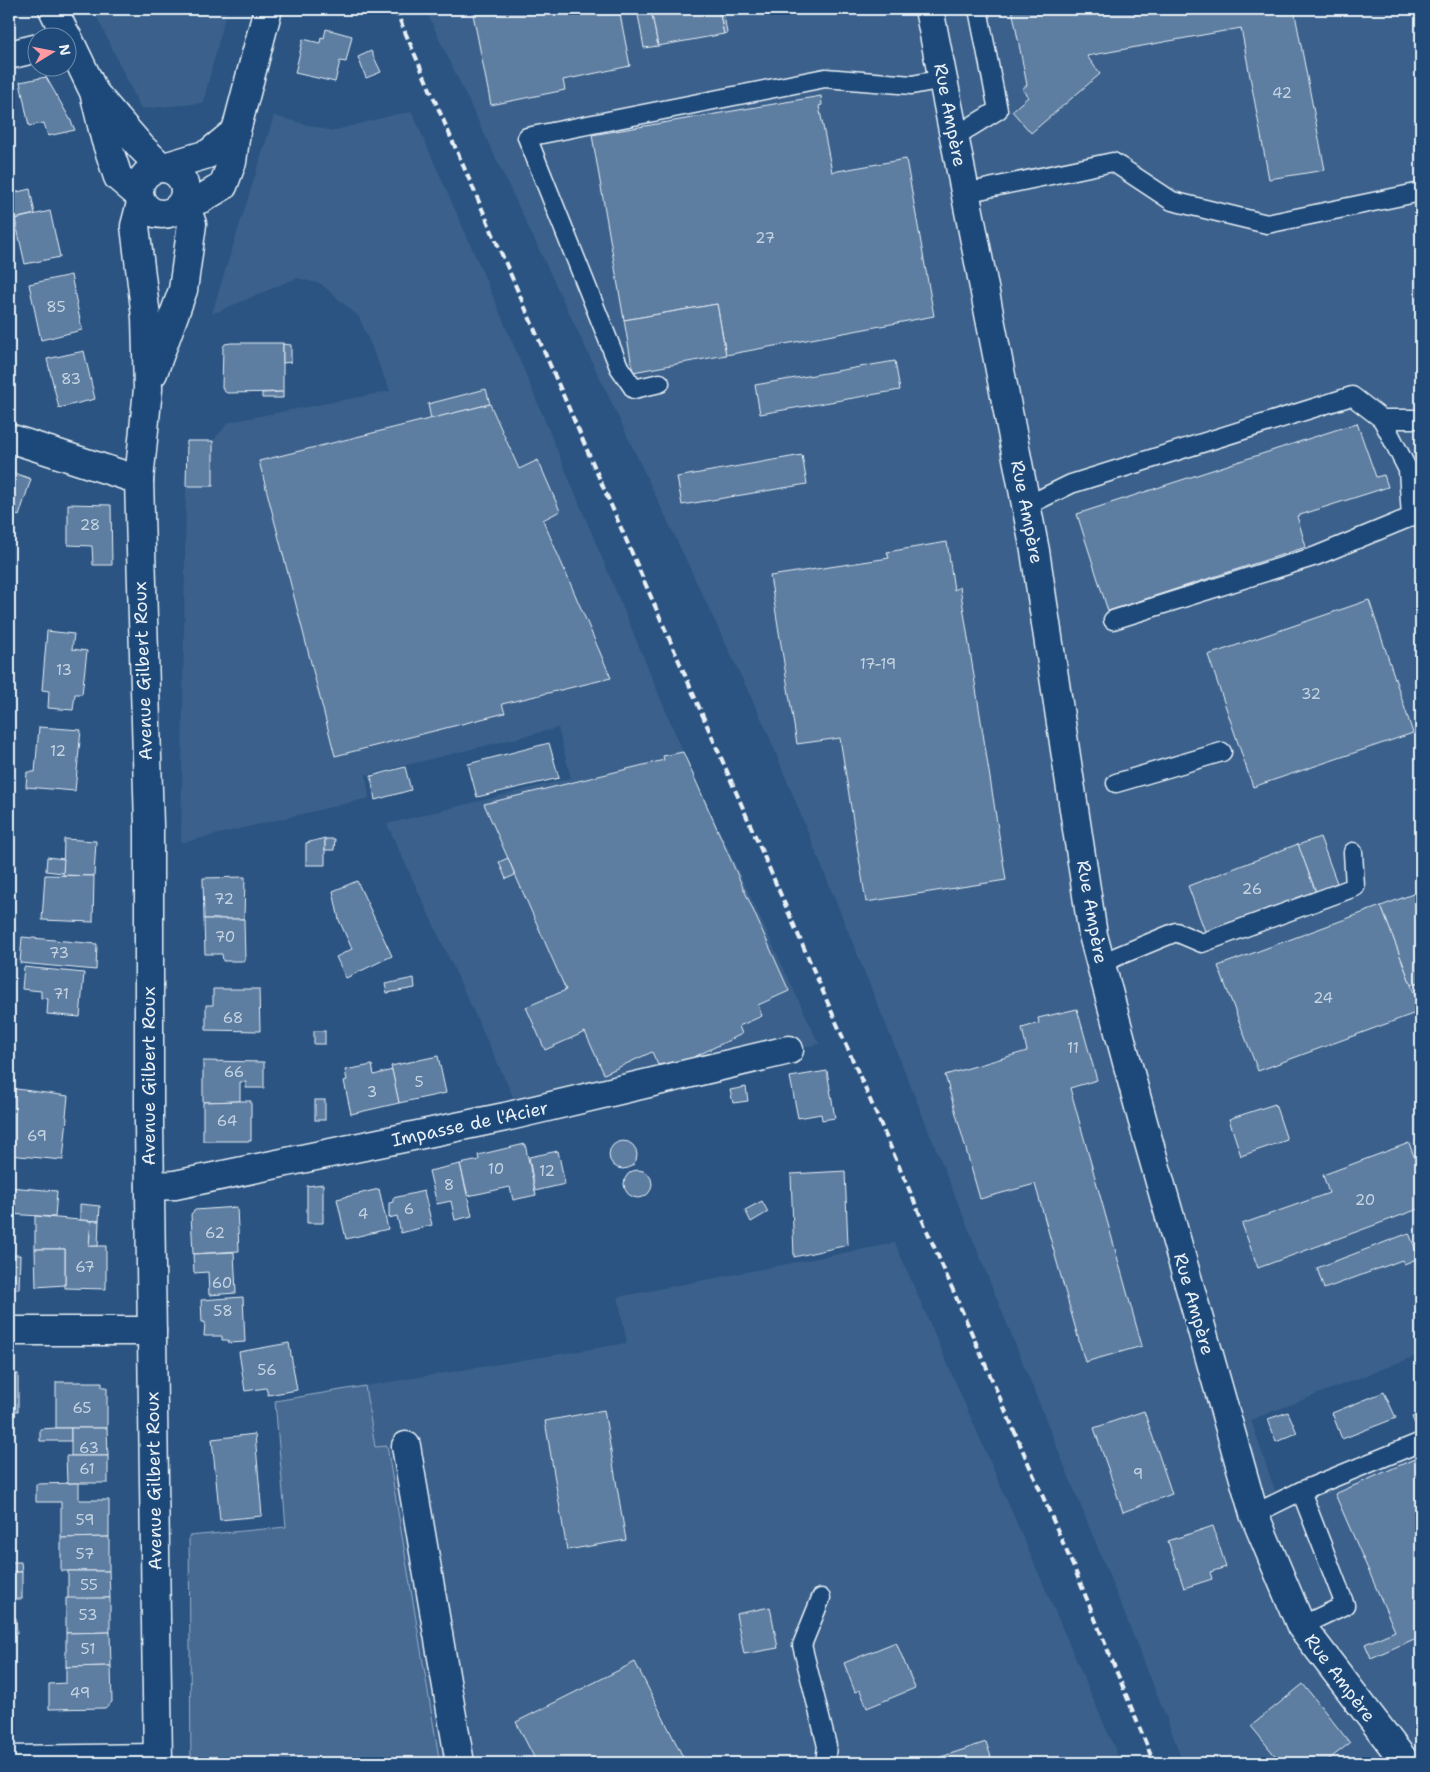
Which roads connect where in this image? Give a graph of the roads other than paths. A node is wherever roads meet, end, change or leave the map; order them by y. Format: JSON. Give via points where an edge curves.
{"nodes":[{"id":1,"x":54,"y":9,"type":"edge"},
{"id":2,"x":268,"y":9,"type":"edge"},
{"id":3,"x":929,"y":9,"type":"edge"},
{"id":4,"x":978,"y":9,"type":"edge"},
{"id":5,"x":62,"y":28,"type":"edge"},
{"id":6,"x":28,"y":50,"type":"edge"},
{"id":7,"x":9,"y":55,"type":"edge"},
{"id":8,"x":78,"y":61,"type":"edge"},
{"id":9,"x":943,"y":79,"type":"junction"},
{"id":10,"x":94,"y":92,"type":"junction"},
{"id":11,"x":236,"y":131,"type":"junction"},
{"id":12,"x":954,"y":137,"type":"junction"},
{"id":13,"x":163,"y":167,"type":"junction"},
{"id":14,"x":1421,"y":192,"type":"edge"},
{"id":15,"x":965,"y":193,"type":"junction"},
{"id":16,"x":140,"y":198,"type":"junction"},
{"id":17,"x":187,"y":208,"type":"junction"},
{"id":18,"x":660,"y":383,"type":"dead end"},
{"id":19,"x":148,"y":389,"type":"junction"},
{"id":20,"x":1382,"y":419,"type":"junction"},
{"id":21,"x":1421,"y":419,"type":"edge"},
{"id":22,"x":9,"y":438,"type":"edge"},
{"id":23,"x":139,"y":480,"type":"junction"},
{"id":24,"x":1026,"y":506,"type":"junction"},
{"id":25,"x":1114,"y":620,"type":"dead end"},
{"id":26,"x":1222,"y":752,"type":"dead end"},
{"id":27,"x":1116,"y":784,"type":"dead end"},
{"id":28,"x":1353,"y":852,"type":"dead end"},
{"id":29,"x":1100,"y":963,"type":"junction"},
{"id":30,"x":789,"y":1050,"type":"dead end"},
{"id":31,"x":150,"y":1186,"type":"junction"},
{"id":32,"x":152,"y":1331,"type":"junction"},
{"id":33,"x":9,"y":1332,"type":"edge"},
{"id":34,"x":1421,"y":1442,"type":"edge"},
{"id":35,"x":406,"y":1446,"type":"dead end"},
{"id":36,"x":1301,"y":1491,"type":"junction"},
{"id":37,"x":1254,"y":1514,"type":"junction"},
{"id":38,"x":821,"y":1598,"type":"dead end"},
{"id":39,"x":1301,"y":1626,"type":"junction"},
{"id":40,"x":9,"y":1760,"type":"edge"},
{"id":41,"x":158,"y":1761,"type":"edge"},
{"id":42,"x":460,"y":1763,"type":"edge"},
{"id":43,"x":825,"y":1763,"type":"edge"},
{"id":44,"x":1406,"y":1763,"type":"edge"}],
"edges":[{"from":1,"to":5,"type":"main road"},
{"from":2,"to":11,"type":"main road"},
{"from":3,"to":9,"type":"main road","name":"Rue Ampère"},
{"from":4,"to":12,"type":"lane","via":[[998,110]]},
{"from":6,"to":7,"type":"main road"},
{"from":8,"to":10,"type":"main road"},
{"from":9,"to":12,"type":"main road","name":"Rue Ampère"},
{"from":9,"to":18,"type":"lane","via":[[912,85],[826,78],[527,137],[619,367],[634,389]]},
{"from":10,"to":13,"type":"main road","via":[[141,147]]},
{"from":10,"to":16,"type":"main road","via":[[118,177]]},
{"from":11,"to":13,"type":"main road","via":[[208,154]]},
{"from":11,"to":17,"type":"main road","via":[[232,162],[224,186]]},
{"from":12,"to":15,"type":"main road","name":"Rue Ampère"},
{"from":13,"to":16,"type":"main road","via":[[149,171],[140,181]]},
{"from":13,"to":17,"type":"main road","via":[[177,173],[185,184]]},
{"from":14,"to":15,"type":"lane","via":[[1266,224],[1172,201],[1112,162]]},
{"from":15,"to":24,"type":"main road","name":"Rue Ampère"},
{"from":16,"to":17,"type":"main road","via":[[150,212],[163,215]]},
{"from":16,"to":19,"type":"main road","name":"Avenue Gilbert Roux","via":[[135,226],[146,317]]},
{"from":17,"to":19,"type":"main road","name":"Avenue Gilbert Roux","via":[[183,290]]},
{"from":19,"to":23,"type":"main road","name":"Avenue Gilbert Roux"},
{"from":20,"to":21,"type":"lane"},
{"from":20,"to":24,"type":"lane","via":[[1352,396],[1071,484]]},
{"from":20,"to":25,"type":"lane","via":[[1408,470],[1411,517],[1316,556]]},
{"from":22,"to":23,"type":"main road"},
{"from":23,"to":31,"type":"main road","name":"Avenue Gilbert Roux","via":[[149,826]]},
{"from":24,"to":29,"type":"main road","name":"Rue Ampère"},
{"from":26,"to":27,"type":"lane"},
{"from":28,"to":29,"type":"lane","via":[[1355,887],[1202,942],[1176,932]]},
{"from":29,"to":37,"type":"main road","name":"Rue Ampère"},
{"from":30,"to":31,"type":"main road","name":"Impasse de l'Acier","via":[[505,1117],[175,1185]]},
{"from":31,"to":32,"type":"main road","name":"Avenue Gilbert Roux"},
{"from":32,"to":33,"type":"main road"},
{"from":32,"to":41,"type":"main road","name":"Avenue Gilbert Roux"},
{"from":34,"to":36,"type":"lane"},
{"from":35,"to":42,"type":"main road"},
{"from":36,"to":37,"type":"lane"},
{"from":36,"to":39,"type":"lane","via":[[1345,1605]]},
{"from":37,"to":39,"type":"main road","name":"Rue Ampère"},
{"from":38,"to":43,"type":"lane","via":[[802,1645],[827,1746]]},
{"from":39,"to":44,"type":"main road","name":"Rue Ampère"},
{"from":40,"to":41,"type":"main road"}]}
